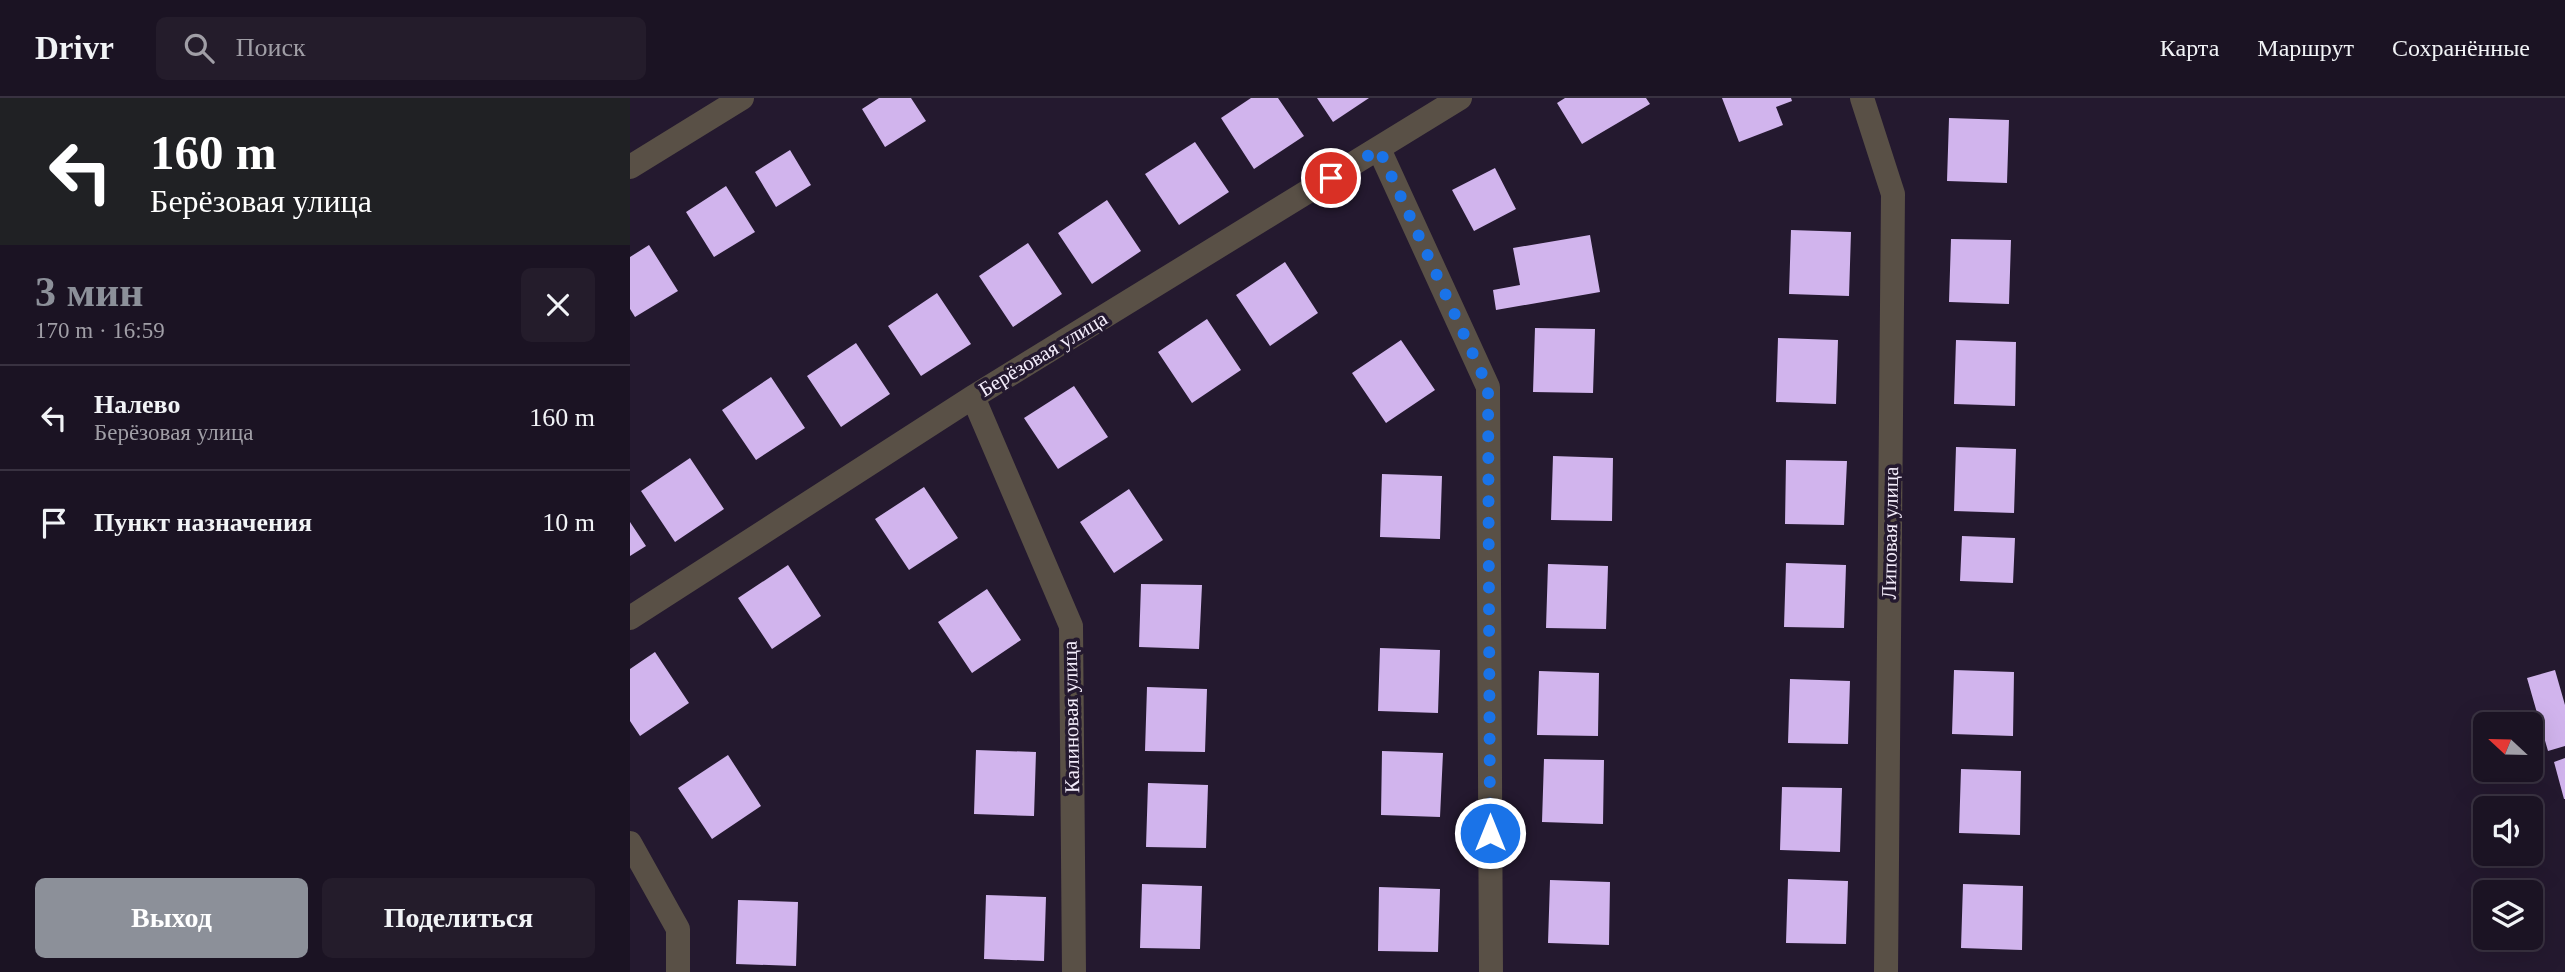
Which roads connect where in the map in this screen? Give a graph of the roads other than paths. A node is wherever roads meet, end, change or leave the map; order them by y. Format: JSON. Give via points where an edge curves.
{"nodes":[{"id":1,"x":742,"y":98,"type":"edge"},
{"id":2,"x":1460,"y":98,"type":"edge"},
{"id":3,"x":1862,"y":98,"type":"edge"},
{"id":4,"x":1379,"y":149,"type":"junction"},
{"id":5,"x":630,"y":167,"type":"edge"},
{"id":6,"x":973,"y":397,"type":"junction"},
{"id":7,"x":630,"y":618,"type":"edge"},
{"id":8,"x":630,"y":843,"type":"edge"},
{"id":9,"x":678,"y":972,"type":"edge"},
{"id":10,"x":1074,"y":972,"type":"edge"},
{"id":11,"x":1491,"y":972,"type":"edge"},
{"id":12,"x":1886,"y":972,"type":"edge"}],
"edges":[{"from":1,"to":5,"type":"street"},
{"from":2,"to":4,"type":"street","name":"Берёзовая улица"},
{"from":3,"to":12,"type":"street","name":"Липовая улица","via":[[1893,194]]},
{"from":4,"to":6,"type":"street","name":"Берёзовая улица"},
{"from":4,"to":11,"type":"street","via":[[1488,387]]},
{"from":6,"to":7,"type":"street","name":"Берёзовая улица"},
{"from":6,"to":10,"type":"street","name":"Калиновая улица","via":[[1071,626]]},
{"from":8,"to":9,"type":"street","via":[[678,929]]}]}
